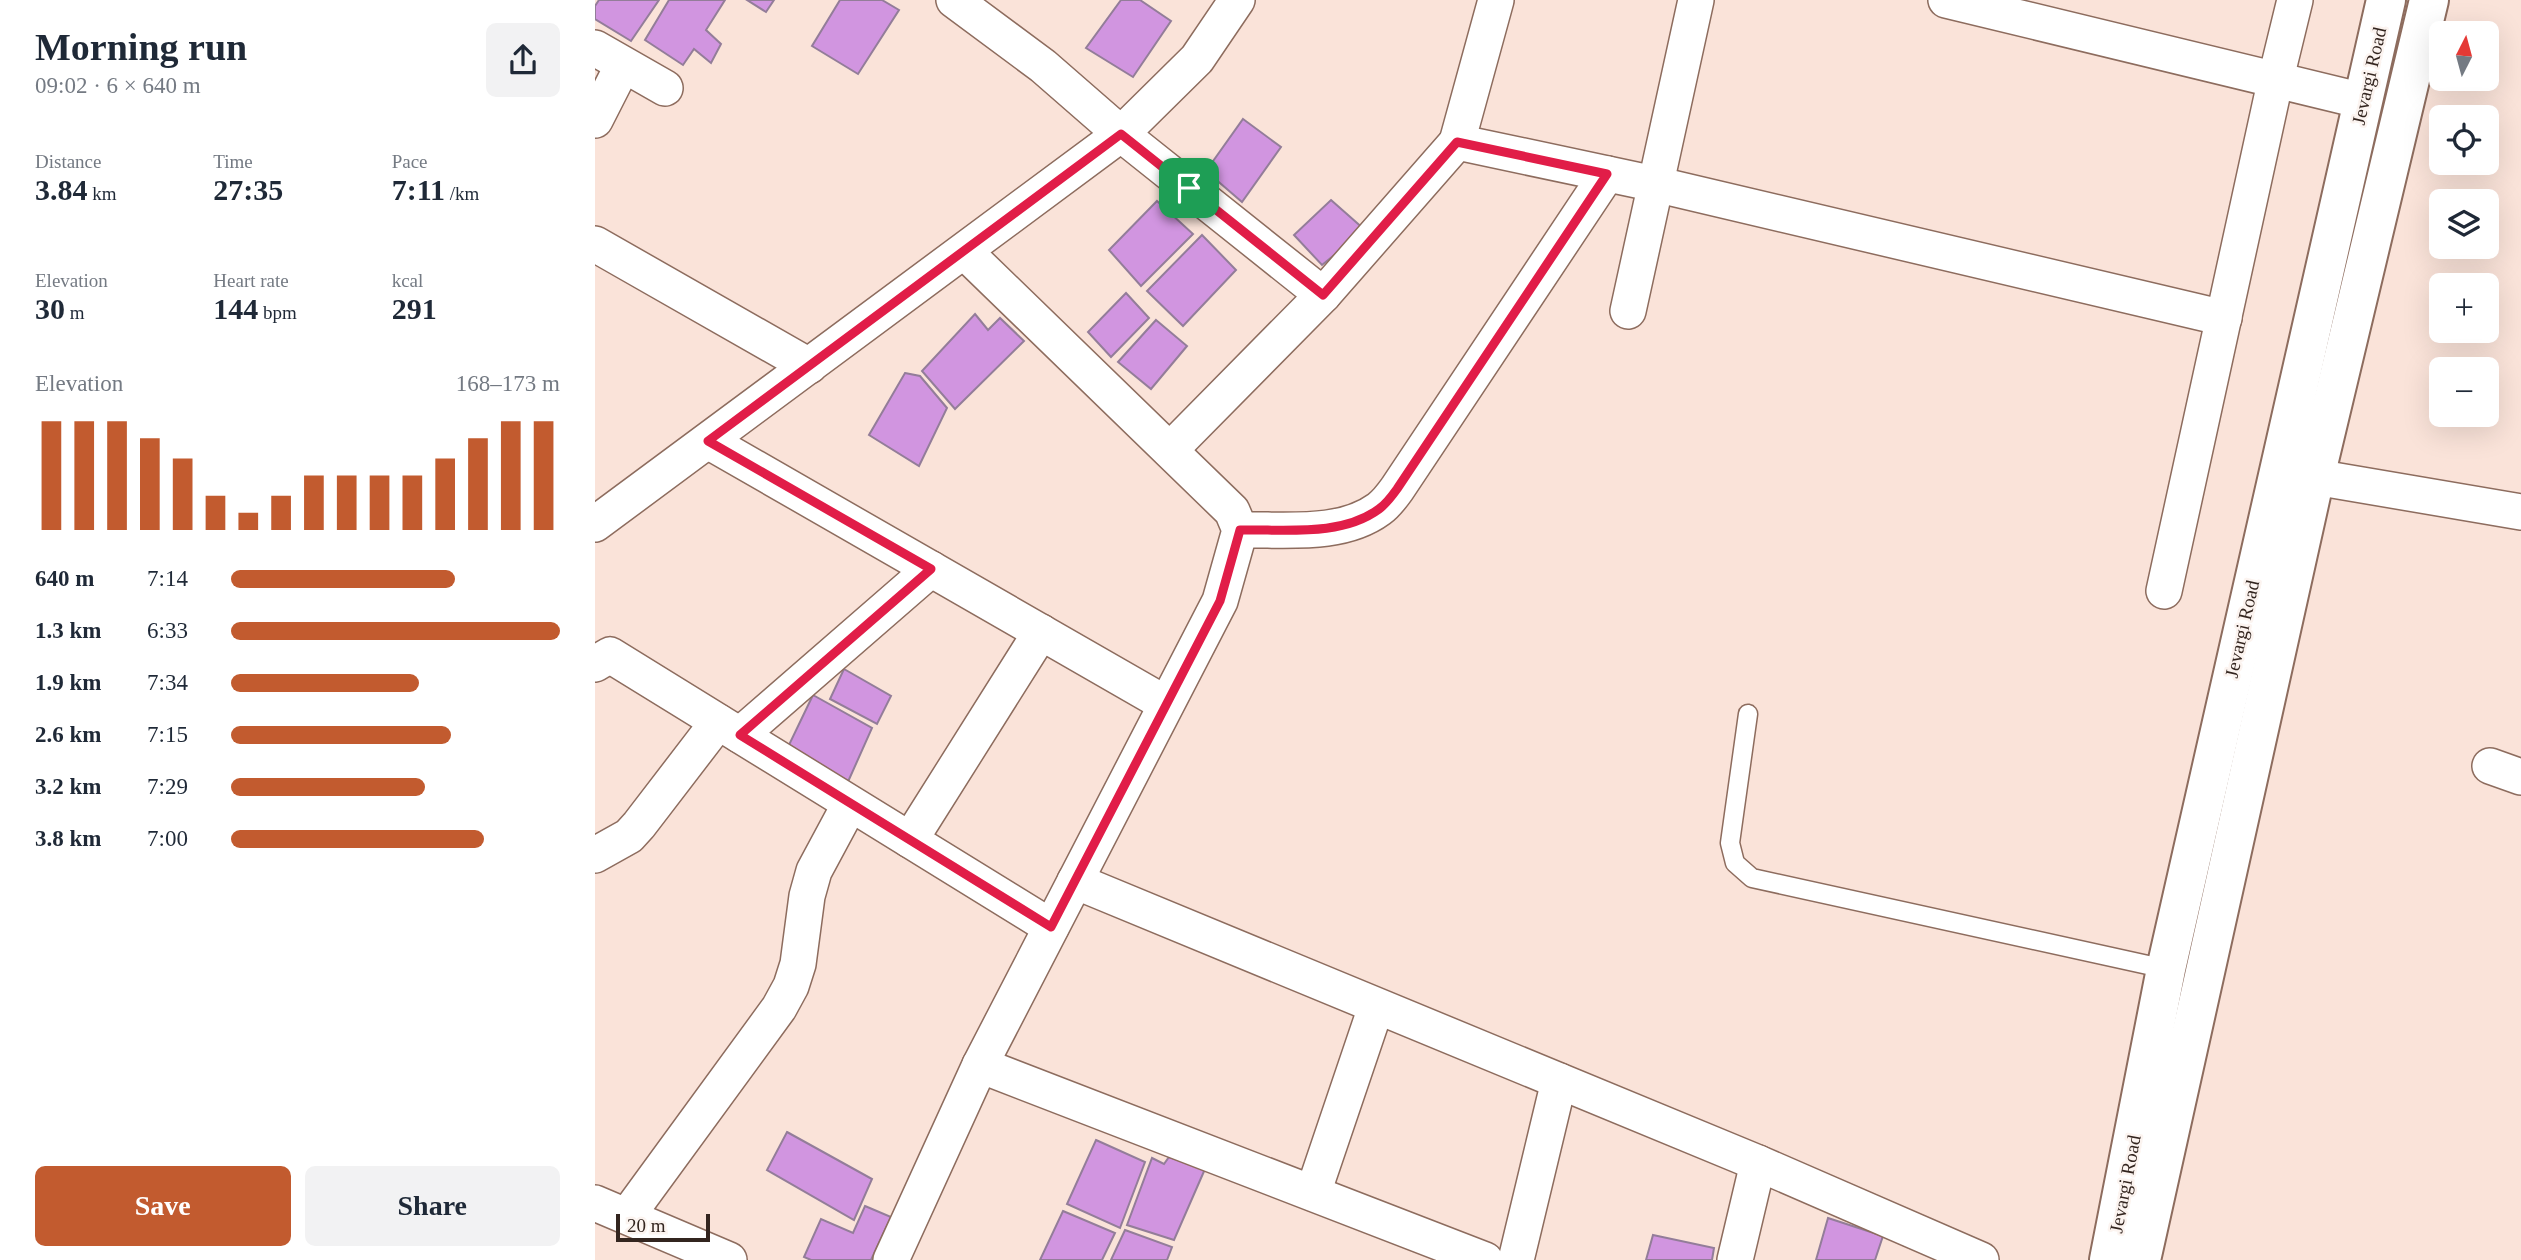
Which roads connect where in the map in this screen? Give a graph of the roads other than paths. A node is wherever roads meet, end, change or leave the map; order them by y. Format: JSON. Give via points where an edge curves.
{"nodes":[{"id":1,"x":954,"y":0,"type":"edge"},
{"id":2,"x":1237,"y":0,"type":"edge"},
{"id":3,"x":1496,"y":0,"type":"edge"},
{"id":4,"x":1696,"y":0,"type":"edge"},
{"id":5,"x":1947,"y":0,"type":"edge"},
{"id":6,"x":2295,"y":0,"type":"edge"},
{"id":7,"x":2386,"y":0,"type":"edge"},
{"id":8,"x":2429,"y":0,"type":"edge"},
{"id":9,"x":609,"y":56,"type":"edge"},
{"id":10,"x":2276,"y":78,"type":"junction"},
{"id":11,"x":665,"y":88,"type":"dead end"},
{"id":12,"x":2363,"y":101,"type":"junction"},
{"id":13,"x":595,"y":120,"type":"edge"},
{"id":14,"x":1121,"y":134,"type":"junction"},
{"id":15,"x":1457,"y":142,"type":"junction"},
{"id":16,"x":1607,"y":174,"type":"junction"},
{"id":17,"x":1655,"y":184,"type":"junction"},
{"id":18,"x":595,"y":244,"type":"edge"},
{"id":19,"x":965,"y":251,"type":"junction"},
{"id":20,"x":1323,"y":295,"type":"junction"},
{"id":21,"x":1628,"y":311,"type":"dead end"},
{"id":22,"x":2224,"y":318,"type":"junction"},
{"id":23,"x":809,"y":366,"type":"junction"},
{"id":24,"x":708,"y":441,"type":"junction"},
{"id":25,"x":1170,"y":450,"type":"junction"},
{"id":26,"x":2315,"y":477,"type":"junction"},
{"id":27,"x":2521,"y":512,"type":"edge"},
{"id":28,"x":595,"y":524,"type":"edge"},
{"id":29,"x":1240,"y":530,"type":"junction"},
{"id":30,"x":931,"y":569,"type":"junction"},
{"id":31,"x":2164,"y":591,"type":"dead end"},
{"id":32,"x":1041,"y":632,"type":"junction"},
{"id":33,"x":595,"y":664,"type":"edge"},
{"id":34,"x":1166,"y":704,"type":"junction"},
{"id":35,"x":1748,"y":714,"type":"dead end"},
{"id":36,"x":729,"y":728,"type":"junction"},
{"id":37,"x":850,"y":804,"type":"junction"},
{"id":38,"x":910,"y":840,"type":"junction"},
{"id":39,"x":595,"y":855,"type":"edge"},
{"id":40,"x":1075,"y":881,"type":"junction"},
{"id":41,"x":1051,"y":927,"type":"junction"},
{"id":42,"x":2166,"y":969,"type":"junction"},
{"id":43,"x":1376,"y":1007,"type":"junction"},
{"id":44,"x":980,"y":1065,"type":"junction"},
{"id":45,"x":1559,"y":1081,"type":"junction"},
{"id":46,"x":1758,"y":1163,"type":"junction"},
{"id":47,"x":1313,"y":1193,"type":"junction"},
{"id":48,"x":595,"y":1203,"type":"edge"},
{"id":49,"x":627,"y":1216,"type":"junction"},
{"id":50,"x":729,"y":1260,"type":"edge"},
{"id":51,"x":891,"y":1260,"type":"edge"},
{"id":52,"x":1485,"y":1260,"type":"edge"},
{"id":53,"x":1516,"y":1260,"type":"edge"},
{"id":54,"x":1735,"y":1260,"type":"edge"},
{"id":55,"x":1981,"y":1260,"type":"edge"},
{"id":56,"x":2109,"y":1260,"type":"edge"},
{"id":57,"x":2141,"y":1260,"type":"edge"}],
"edges":[{"from":1,"to":14,"type":"street","via":[[1043,66]]},
{"from":2,"to":14,"type":"street","via":[[1197,59]]},
{"from":3,"to":15,"type":"street"},
{"from":4,"to":17,"type":"street"},
{"from":5,"to":10,"type":"street"},
{"from":6,"to":10,"type":"street"},
{"from":7,"to":12,"type":"main road","name":"Jevargi Road"},
{"from":8,"to":26,"type":"main road"},
{"from":9,"to":11,"type":"street"},
{"from":9,"to":13,"type":"street"},
{"from":10,"to":12,"type":"street"},
{"from":10,"to":22,"type":"street"},
{"from":12,"to":42,"type":"main road","name":"Jevargi Road"},
{"from":14,"to":19,"type":"street"},
{"from":14,"to":20,"type":"street"},
{"from":15,"to":16,"type":"street"},
{"from":15,"to":20,"type":"street"},
{"from":16,"to":17,"type":"street"},
{"from":16,"to":29,"type":"street","via":[[1381,508],[1360,521],[1334,528]]},
{"from":17,"to":21,"type":"street"},
{"from":17,"to":22,"type":"street"},
{"from":18,"to":23,"type":"street"},
{"from":19,"to":23,"type":"street"},
{"from":19,"to":25,"type":"street"},
{"from":20,"to":25,"type":"street"},
{"from":22,"to":31,"type":"street"},
{"from":23,"to":24,"type":"street"},
{"from":24,"to":28,"type":"street"},
{"from":24,"to":30,"type":"street"},
{"from":25,"to":29,"type":"street","via":[[1232,511]]},
{"from":26,"to":27,"type":"street"},
{"from":26,"to":57,"type":"main road"},
{"from":29,"to":34,"type":"street","via":[[1220,601]]},
{"from":30,"to":32,"type":"street"},
{"from":30,"to":36,"type":"street"},
{"from":32,"to":34,"type":"street"},
{"from":32,"to":38,"type":"street"},
{"from":33,"to":36,"type":"street","via":[[610,655]]},
{"from":34,"to":40,"type":"street"},
{"from":35,"to":42,"type":"lane","via":[[1730,843],[1735,863],[1752,878]]},
{"from":36,"to":37,"type":"street"},
{"from":36,"to":39,"type":"street","via":[[629,836]]},
{"from":37,"to":38,"type":"street"},
{"from":37,"to":49,"type":"street","via":[[814,871],[791,986]]},
{"from":38,"to":41,"type":"street"},
{"from":40,"to":41,"type":"street"},
{"from":40,"to":43,"type":"street"},
{"from":41,"to":44,"type":"street"},
{"from":42,"to":56,"type":"main road","name":"Jevargi Road"},
{"from":43,"to":45,"type":"street"},
{"from":43,"to":47,"type":"street"},
{"from":44,"to":47,"type":"street"},
{"from":44,"to":51,"type":"street"},
{"from":45,"to":46,"type":"street"},
{"from":45,"to":53,"type":"street"},
{"from":46,"to":54,"type":"street"},
{"from":46,"to":55,"type":"street"},
{"from":47,"to":52,"type":"street"},
{"from":48,"to":49,"type":"street"},
{"from":49,"to":50,"type":"street"}]}
